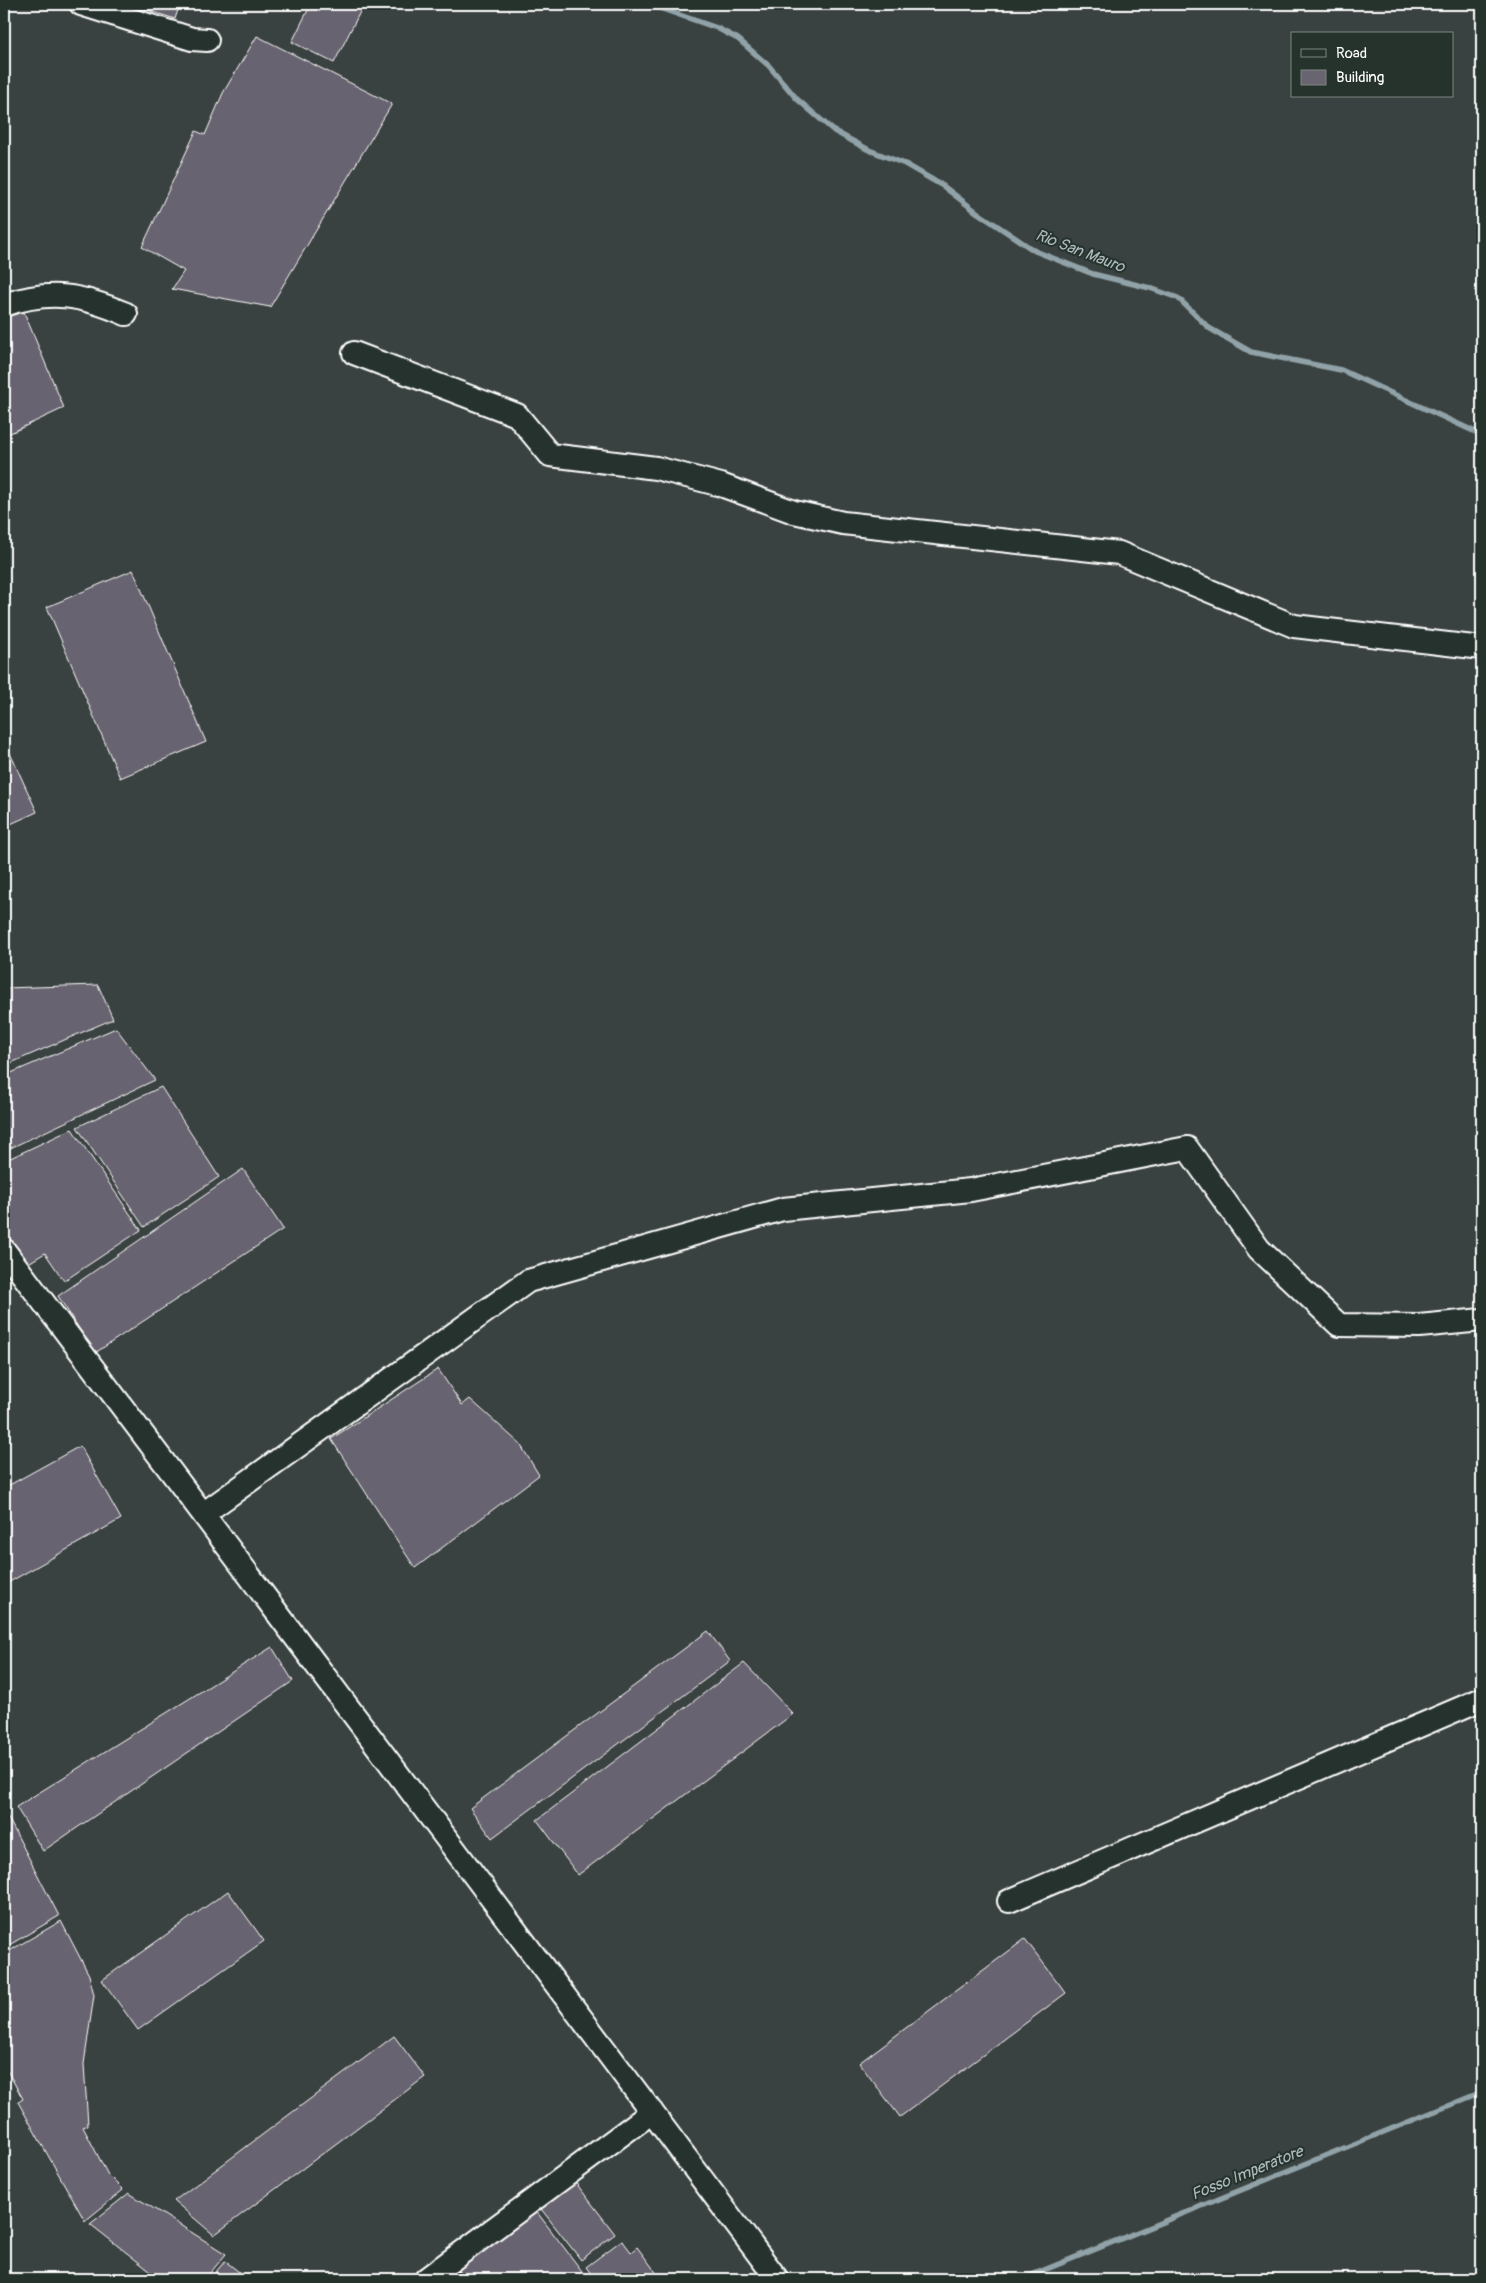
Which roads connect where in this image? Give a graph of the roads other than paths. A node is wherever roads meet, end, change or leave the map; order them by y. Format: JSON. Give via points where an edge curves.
{"nodes":[{"id":1,"x":82,"y":4,"type":"edge"},
{"id":2,"x":207,"y":40,"type":"dead end"},
{"id":3,"x":4,"y":305,"type":"edge"},
{"id":4,"x":126,"y":314,"type":"dead end"},
{"id":5,"x":354,"y":353,"type":"dead end"},
{"id":6,"x":1482,"y":648,"type":"edge"},
{"id":7,"x":4,"y":1250,"type":"edge"},
{"id":8,"x":1482,"y":1320,"type":"edge"},
{"id":9,"x":203,"y":1514,"type":"junction"},
{"id":10,"x":1482,"y":1699,"type":"edge"},
{"id":11,"x":1009,"y":1901,"type":"dead end"},
{"id":12,"x":652,"y":2112,"type":"junction"},
{"id":13,"x":426,"y":2279,"type":"edge"},
{"id":14,"x":777,"y":2279,"type":"edge"}],
"edges":[{"from":1,"to":2,"type":"street","via":[[192,39]]},
{"from":3,"to":4,"type":"street","via":[[23,299],[68,295],[95,301]]},
{"from":5,"to":6,"type":"street","via":[[517,415],[550,454],[656,468],[721,485],[794,512],[843,523],[1119,553],[1294,626]]},
{"from":7,"to":9,"type":"street"},
{"from":8,"to":9,"type":"street","via":[[1419,1326],[1339,1325],[1259,1249],[1187,1148],[971,1190],[783,1209],[528,1281]]},
{"from":9,"to":12,"type":"street"},
{"from":10,"to":11,"type":"street"},
{"from":12,"to":13,"type":"street"},
{"from":12,"to":14,"type":"street"}]}
